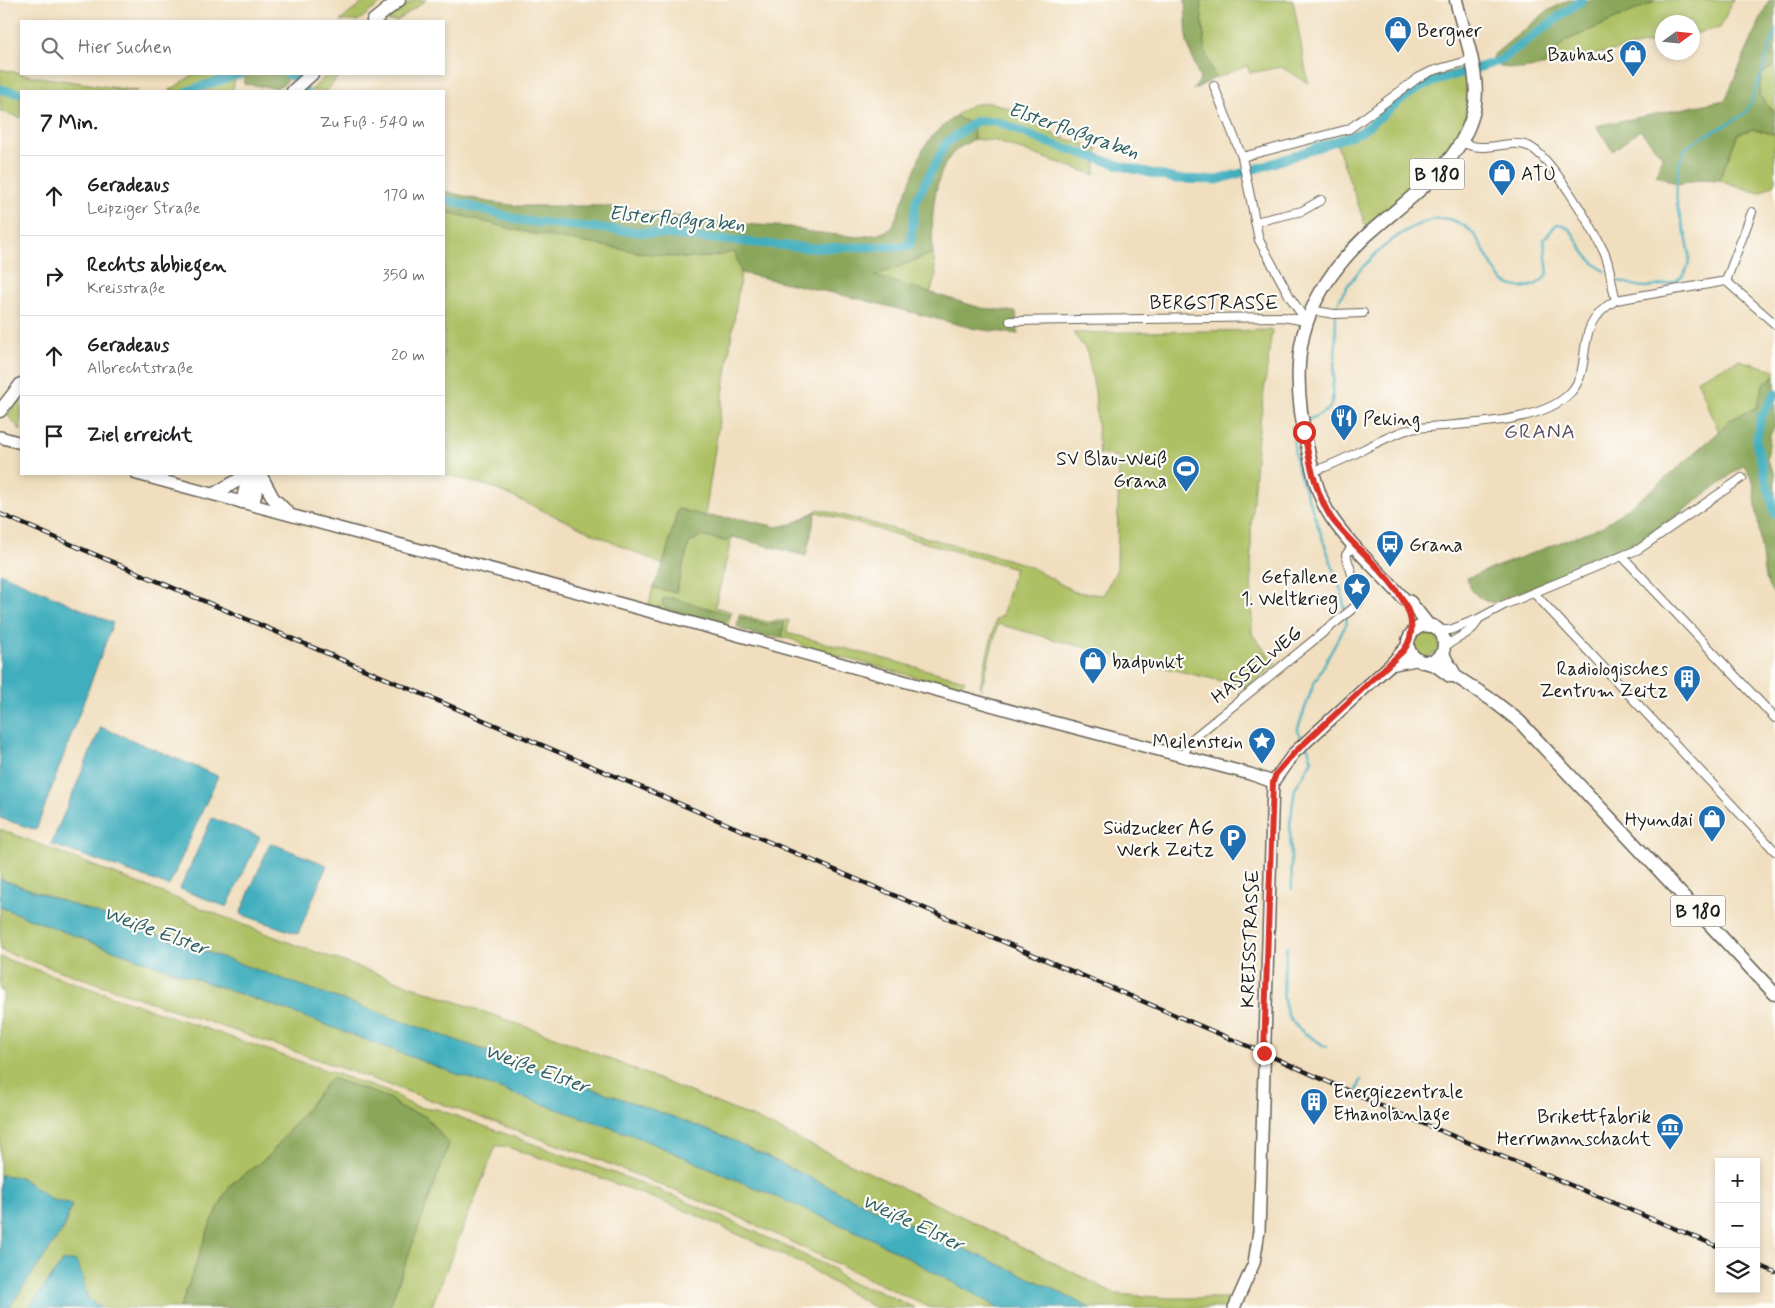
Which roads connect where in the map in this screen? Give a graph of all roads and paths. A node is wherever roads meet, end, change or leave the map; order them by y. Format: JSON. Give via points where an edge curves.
{"nodes":[{"id":1,"x":399,"y":0,"type":"edge"},
{"id":2,"x":1456,"y":0,"type":"edge"},
{"id":3,"x":374,"y":20,"type":"edge"},
{"id":4,"x":1473,"y":67,"type":"junction"},
{"id":5,"x":311,"y":75,"type":"edge"},
{"id":6,"x":1214,"y":86,"type":"dead end"},
{"id":7,"x":294,"y":90,"type":"edge"},
{"id":8,"x":1461,"y":142,"type":"junction"},
{"id":9,"x":1242,"y":157,"type":"junction"},
{"id":10,"x":1321,"y":200,"type":"dead end"},
{"id":11,"x":1752,"y":212,"type":"dead end"},
{"id":12,"x":1255,"y":222,"type":"junction"},
{"id":13,"x":1726,"y":281,"type":"junction"},
{"id":14,"x":1616,"y":300,"type":"junction"},
{"id":15,"x":1363,"y":313,"type":"dead end"},
{"id":16,"x":1308,"y":316,"type":"junction"},
{"id":17,"x":1010,"y":321,"type":"dead end"},
{"id":18,"x":1775,"y":324,"type":"edge"},
{"id":19,"x":20,"y":385,"type":"edge"},
{"id":20,"x":1,"y":410,"type":"edge"},
{"id":21,"x":0,"y":437,"type":"edge"},
{"id":22,"x":20,"y":443,"type":"edge"},
{"id":23,"x":1313,"y":471,"type":"junction"},
{"id":24,"x":141,"y":475,"type":"edge"},
{"id":25,"x":247,"y":475,"type":"edge"},
{"id":26,"x":249,"y":475,"type":"edge"},
{"id":27,"x":260,"y":475,"type":"edge"},
{"id":28,"x":261,"y":475,"type":"edge"},
{"id":29,"x":1742,"y":478,"type":"dead end"},
{"id":30,"x":214,"y":494,"type":"junction"},
{"id":31,"x":248,"y":503,"type":"junction"},
{"id":32,"x":288,"y":514,"type":"junction"},
{"id":33,"x":1352,"y":546,"type":"junction"},
{"id":34,"x":1622,"y":556,"type":"junction"},
{"id":35,"x":1534,"y":593,"type":"junction"},
{"id":36,"x":1404,"y":598,"type":"junction"},
{"id":37,"x":1478,"y":619,"type":"junction"},
{"id":38,"x":1434,"y":628,"type":"junction"},
{"id":39,"x":1410,"y":639,"type":"junction"},
{"id":40,"x":1444,"y":650,"type":"junction"},
{"id":41,"x":1422,"y":661,"type":"junction"},
{"id":42,"x":1390,"y":665,"type":"junction"},
{"id":43,"x":1455,"y":676,"type":"junction"},
{"id":44,"x":1775,"y":718,"type":"edge"},
{"id":45,"x":1182,"y":757,"type":"junction"},
{"id":46,"x":1273,"y":782,"type":"junction"},
{"id":47,"x":1775,"y":851,"type":"edge"},
{"id":48,"x":1775,"y":994,"type":"edge"},
{"id":49,"x":1234,"y":1306,"type":"edge"}],
"edges":[{"from":1,"to":3,"type":"main road"},
{"from":2,"to":4,"type":"main road","number":"B 180"},
{"from":4,"to":8,"type":"main road","number":"B 180","via":[[1475,106]]},
{"from":4,"to":9,"type":"street","via":[[1418,78],[1349,130]]},
{"from":5,"to":7,"type":"main road"},
{"from":6,"to":9,"type":"street","name":"BERGSTRASSE"},
{"from":8,"to":14,"type":"street","via":[[1485,148],[1529,146],[1548,162],[1604,252]]},
{"from":8,"to":16,"type":"main road","number":"B 180","via":[[1427,184],[1349,254],[1329,277]]},
{"from":9,"to":12,"type":"street","name":"BERGSTRASSE"},
{"from":10,"to":12,"type":"street","via":[[1302,211]]},
{"from":11,"to":13,"type":"street"},
{"from":12,"to":16,"type":"street","name":"BERGSTRASSE","via":[[1259,240],[1290,297]]},
{"from":13,"to":14,"type":"street"},
{"from":13,"to":18,"type":"street"},
{"from":14,"to":23,"type":"street","via":[[1602,308],[1593,320],[1586,339],[1580,376],[1572,391],[1547,409],[1516,418],[1408,429]]},
{"from":15,"to":16,"type":"street"},
{"from":16,"to":17,"type":"street","name":"BERGSTRASSE"},
{"from":16,"to":23,"type":"main road","number":"B 180","via":[[1299,357],[1304,432]]},
{"from":19,"to":20,"type":"main road"},
{"from":21,"to":22,"type":"main road"},
{"from":23,"to":33,"type":"main road","number":"B 180","via":[[1326,508]]},
{"from":24,"to":30,"type":"main road"},
{"from":25,"to":30,"type":"main road"},
{"from":26,"to":31,"type":"main road"},
{"from":27,"to":31,"type":"main road"},
{"from":28,"to":32,"type":"main road","via":[[273,498]]},
{"from":29,"to":34,"type":"street","via":[[1641,548]]},
{"from":30,"to":31,"type":"main road"},
{"from":31,"to":32,"type":"main road"},
{"from":32,"to":45,"type":"main road"},
{"from":33,"to":36,"type":"main road","number":"B 180"},
{"from":33,"to":45,"type":"street","name":"HASSELWEG","via":[[1346,555],[1347,562],[1360,600],[1191,740]]},
{"from":34,"to":35,"type":"street"},
{"from":34,"to":44,"type":"street"},
{"from":35,"to":37,"type":"street"},
{"from":35,"to":47,"type":"street"},
{"from":36,"to":38,"type":"main road","number":"B 180"},
{"from":36,"to":39,"type":"main road","number":"B 180","via":[[1411,617]]},
{"from":37,"to":38,"type":"street","via":[[1450,630]]},
{"from":37,"to":40,"type":"street","via":[[1469,631]]},
{"from":38,"to":39,"type":"main road","via":[[1420,627]]},
{"from":38,"to":40,"type":"main road","via":[[1444,638]]},
{"from":39,"to":41,"type":"main road","via":[[1410,653]]},
{"from":39,"to":42,"type":"main road"},
{"from":40,"to":41,"type":"main road","via":[[1437,660]]},
{"from":40,"to":43,"type":"main road"},
{"from":41,"to":42,"type":"main road"},
{"from":41,"to":43,"type":"main road","number":"B 180"},
{"from":42,"to":46,"type":"main road","via":[[1312,736],[1283,766]]},
{"from":43,"to":48,"type":"main road","number":"B 180","via":[[1523,725]]},
{"from":45,"to":46,"type":"main road"},
{"from":46,"to":49,"type":"main road","name":"KREISSTRASSE","via":[[1259,1232],[1254,1263]]}]}
